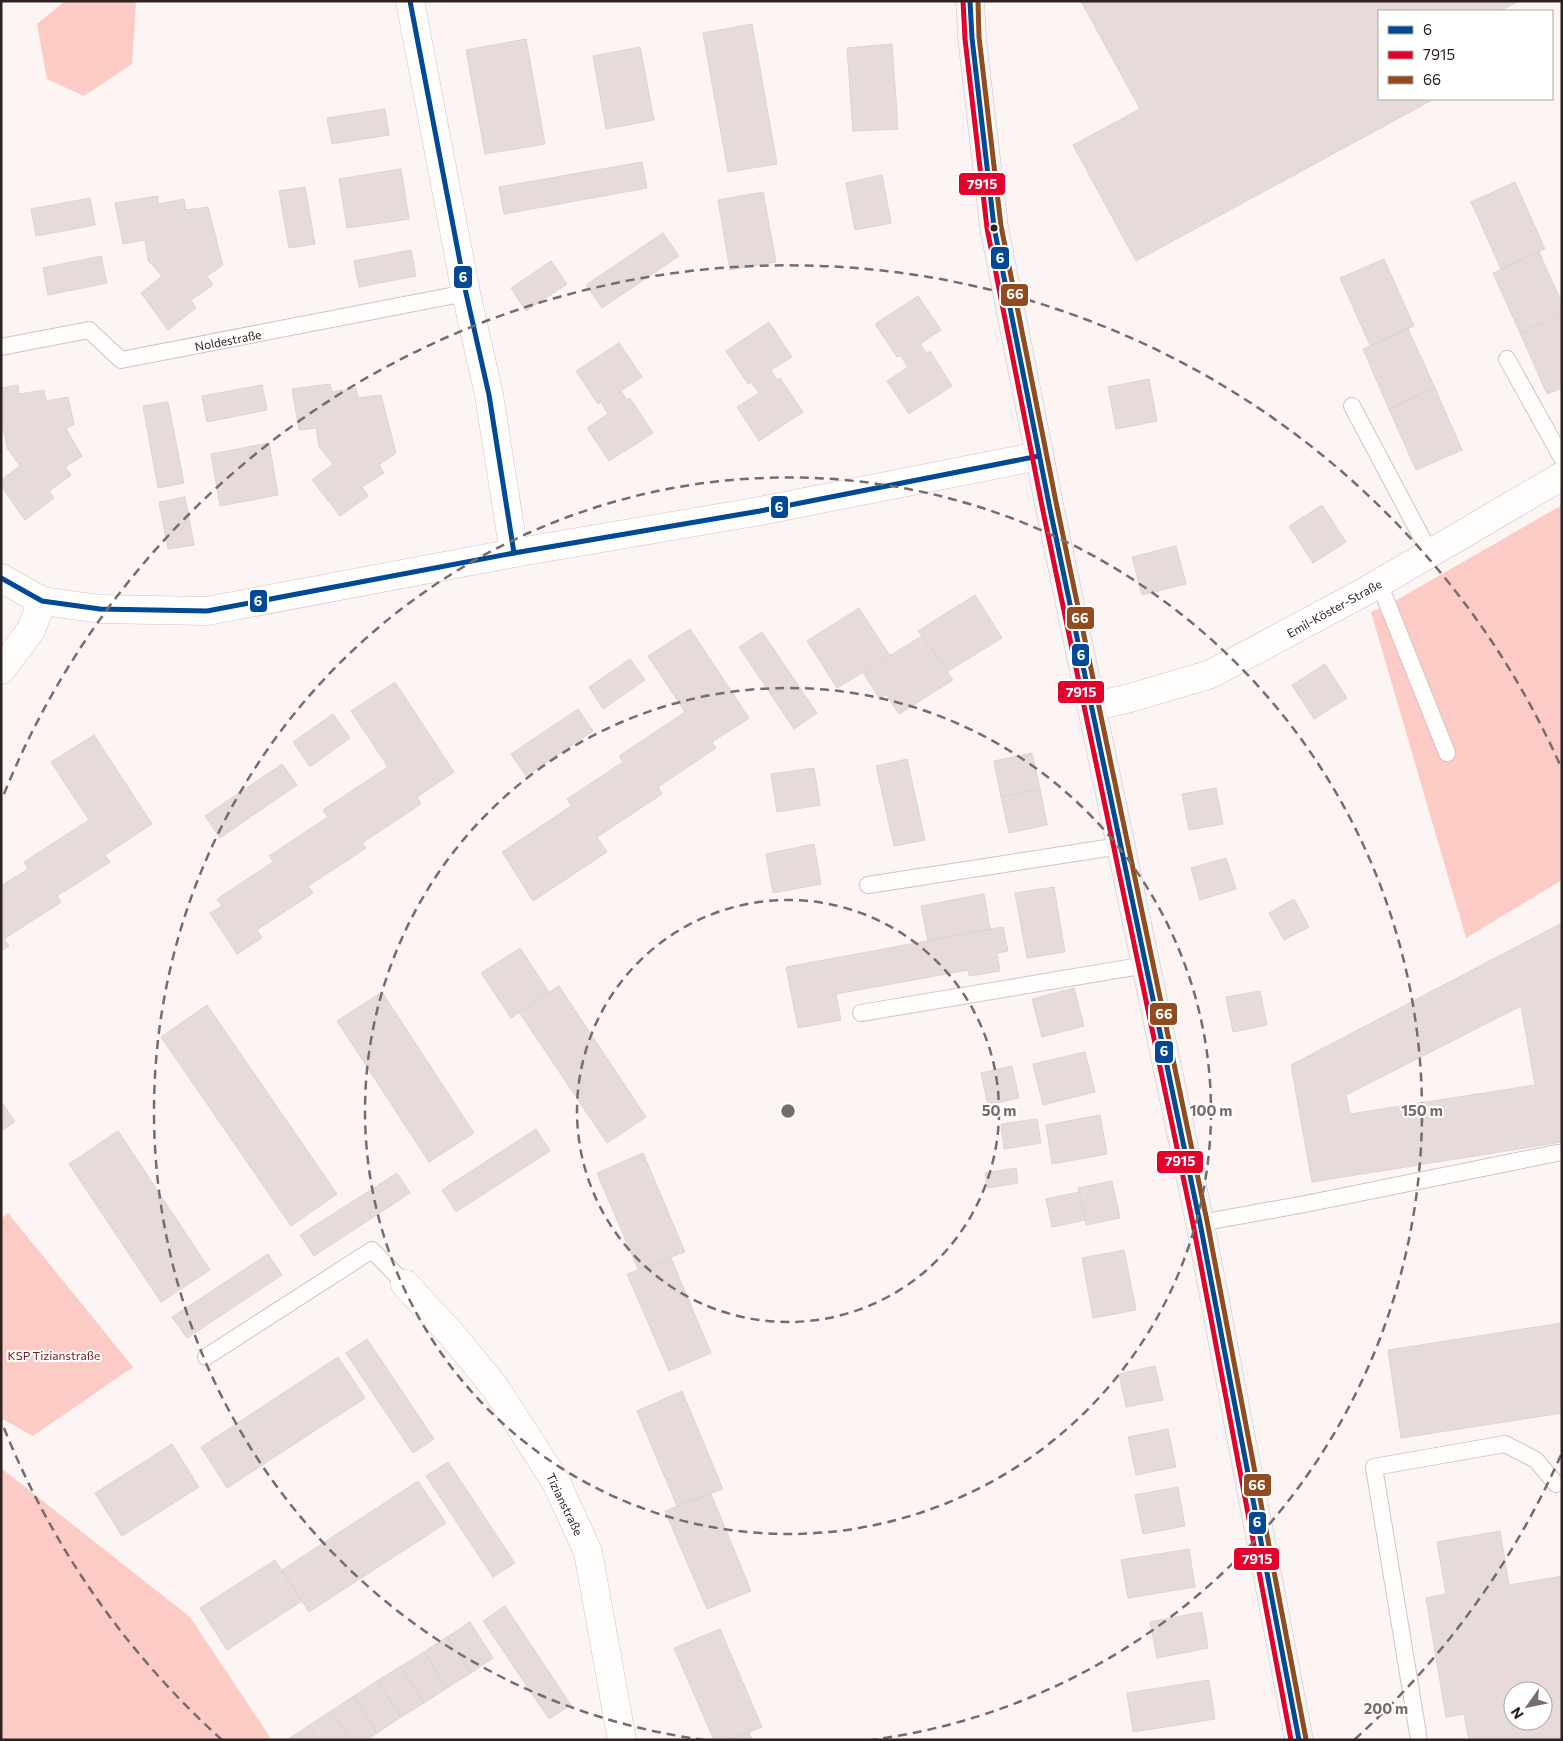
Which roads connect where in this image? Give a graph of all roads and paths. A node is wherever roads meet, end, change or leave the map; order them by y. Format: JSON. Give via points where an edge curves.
{"nodes":[{"id":1,"x":410,"y":1,"type":"edge"},
{"id":2,"x":970,"y":1,"type":"edge"},
{"id":3,"x":466,"y":293,"type":"junction"},
{"id":4,"x":1,"y":347,"type":"edge"},
{"id":5,"x":1508,"y":359,"type":"dead end"},
{"id":6,"x":1352,"y":406,"type":"dead end"},
{"id":7,"x":1039,"y":456,"type":"junction"},
{"id":8,"x":1562,"y":458,"type":"edge"},
{"id":9,"x":1562,"y":476,"type":"edge"},
{"id":10,"x":514,"y":553,"type":"junction"},
{"id":11,"x":1430,"y":553,"type":"junction"},
{"id":12,"x":1,"y":578,"type":"edge"},
{"id":13,"x":1380,"y":583,"type":"junction"},
{"id":14,"x":42,"y":601,"type":"junction"},
{"id":15,"x":1,"y":670,"type":"edge"},
{"id":16,"x":1091,"y":707,"type":"junction"},
{"id":17,"x":1447,"y":753,"type":"dead end"},
{"id":18,"x":1120,"y":846,"type":"junction"},
{"id":19,"x":868,"y":885,"type":"dead end"},
{"id":20,"x":1146,"y":964,"type":"junction"},
{"id":21,"x":861,"y":1013,"type":"dead end"},
{"id":22,"x":1557,"y":1152,"type":"dead end"},
{"id":23,"x":1200,"y":1223,"type":"junction"},
{"id":24,"x":405,"y":1284,"type":"joint"},
{"id":25,"x":206,"y":1357,"type":"dead end"},
{"id":26,"x":1556,"y":1484,"type":"dead end"},
{"id":27,"x":622,"y":1740,"type":"edge"},
{"id":28,"x":1299,"y":1740,"type":"edge"},
{"id":29,"x":1419,"y":1740,"type":"edge"}],
"edges":[{"from":1,"to":3,"type":"street"},
{"from":2,"to":7,"type":"main road","via":[[994,228]]},
{"from":3,"to":4,"type":"lane","name":"Noldestraße","via":[[121,360],[89,330]]},
{"from":3,"to":10,"type":"street","via":[[489,395]]},
{"from":5,"to":8,"type":"lane"},
{"from":6,"to":11,"type":"lane"},
{"from":7,"to":10,"type":"street","via":[[760,511]]},
{"from":7,"to":16,"type":"main road"},
{"from":9,"to":11,"type":"street","name":"Emil-Köster-Straße"},
{"from":10,"to":14,"type":"street","via":[[208,611],[100,610]]},
{"from":11,"to":13,"type":"street","name":"Emil-Köster-Straße"},
{"from":12,"to":14,"type":"street"},
{"from":13,"to":16,"type":"street","name":"Emil-Köster-Straße","via":[[1211,674]]},
{"from":13,"to":17,"type":"lane"},
{"from":14,"to":15,"type":"street","via":[[31,630]]},
{"from":16,"to":18,"type":"main road"},
{"from":18,"to":19,"type":"lane"},
{"from":18,"to":20,"type":"main road"},
{"from":20,"to":21,"type":"lane"},
{"from":20,"to":23,"type":"main road"},
{"from":22,"to":23,"type":"lane"},
{"from":23,"to":28,"type":"main road"},
{"from":24,"to":25,"type":"lane","via":[[372,1250]]},
{"from":24,"to":27,"type":"street","name":"Tizianstraße","via":[[494,1386],[556,1482],[588,1552]]},
{"from":26,"to":29,"type":"lane","via":[[1536,1460],[1505,1444],[1374,1467]]}]}
